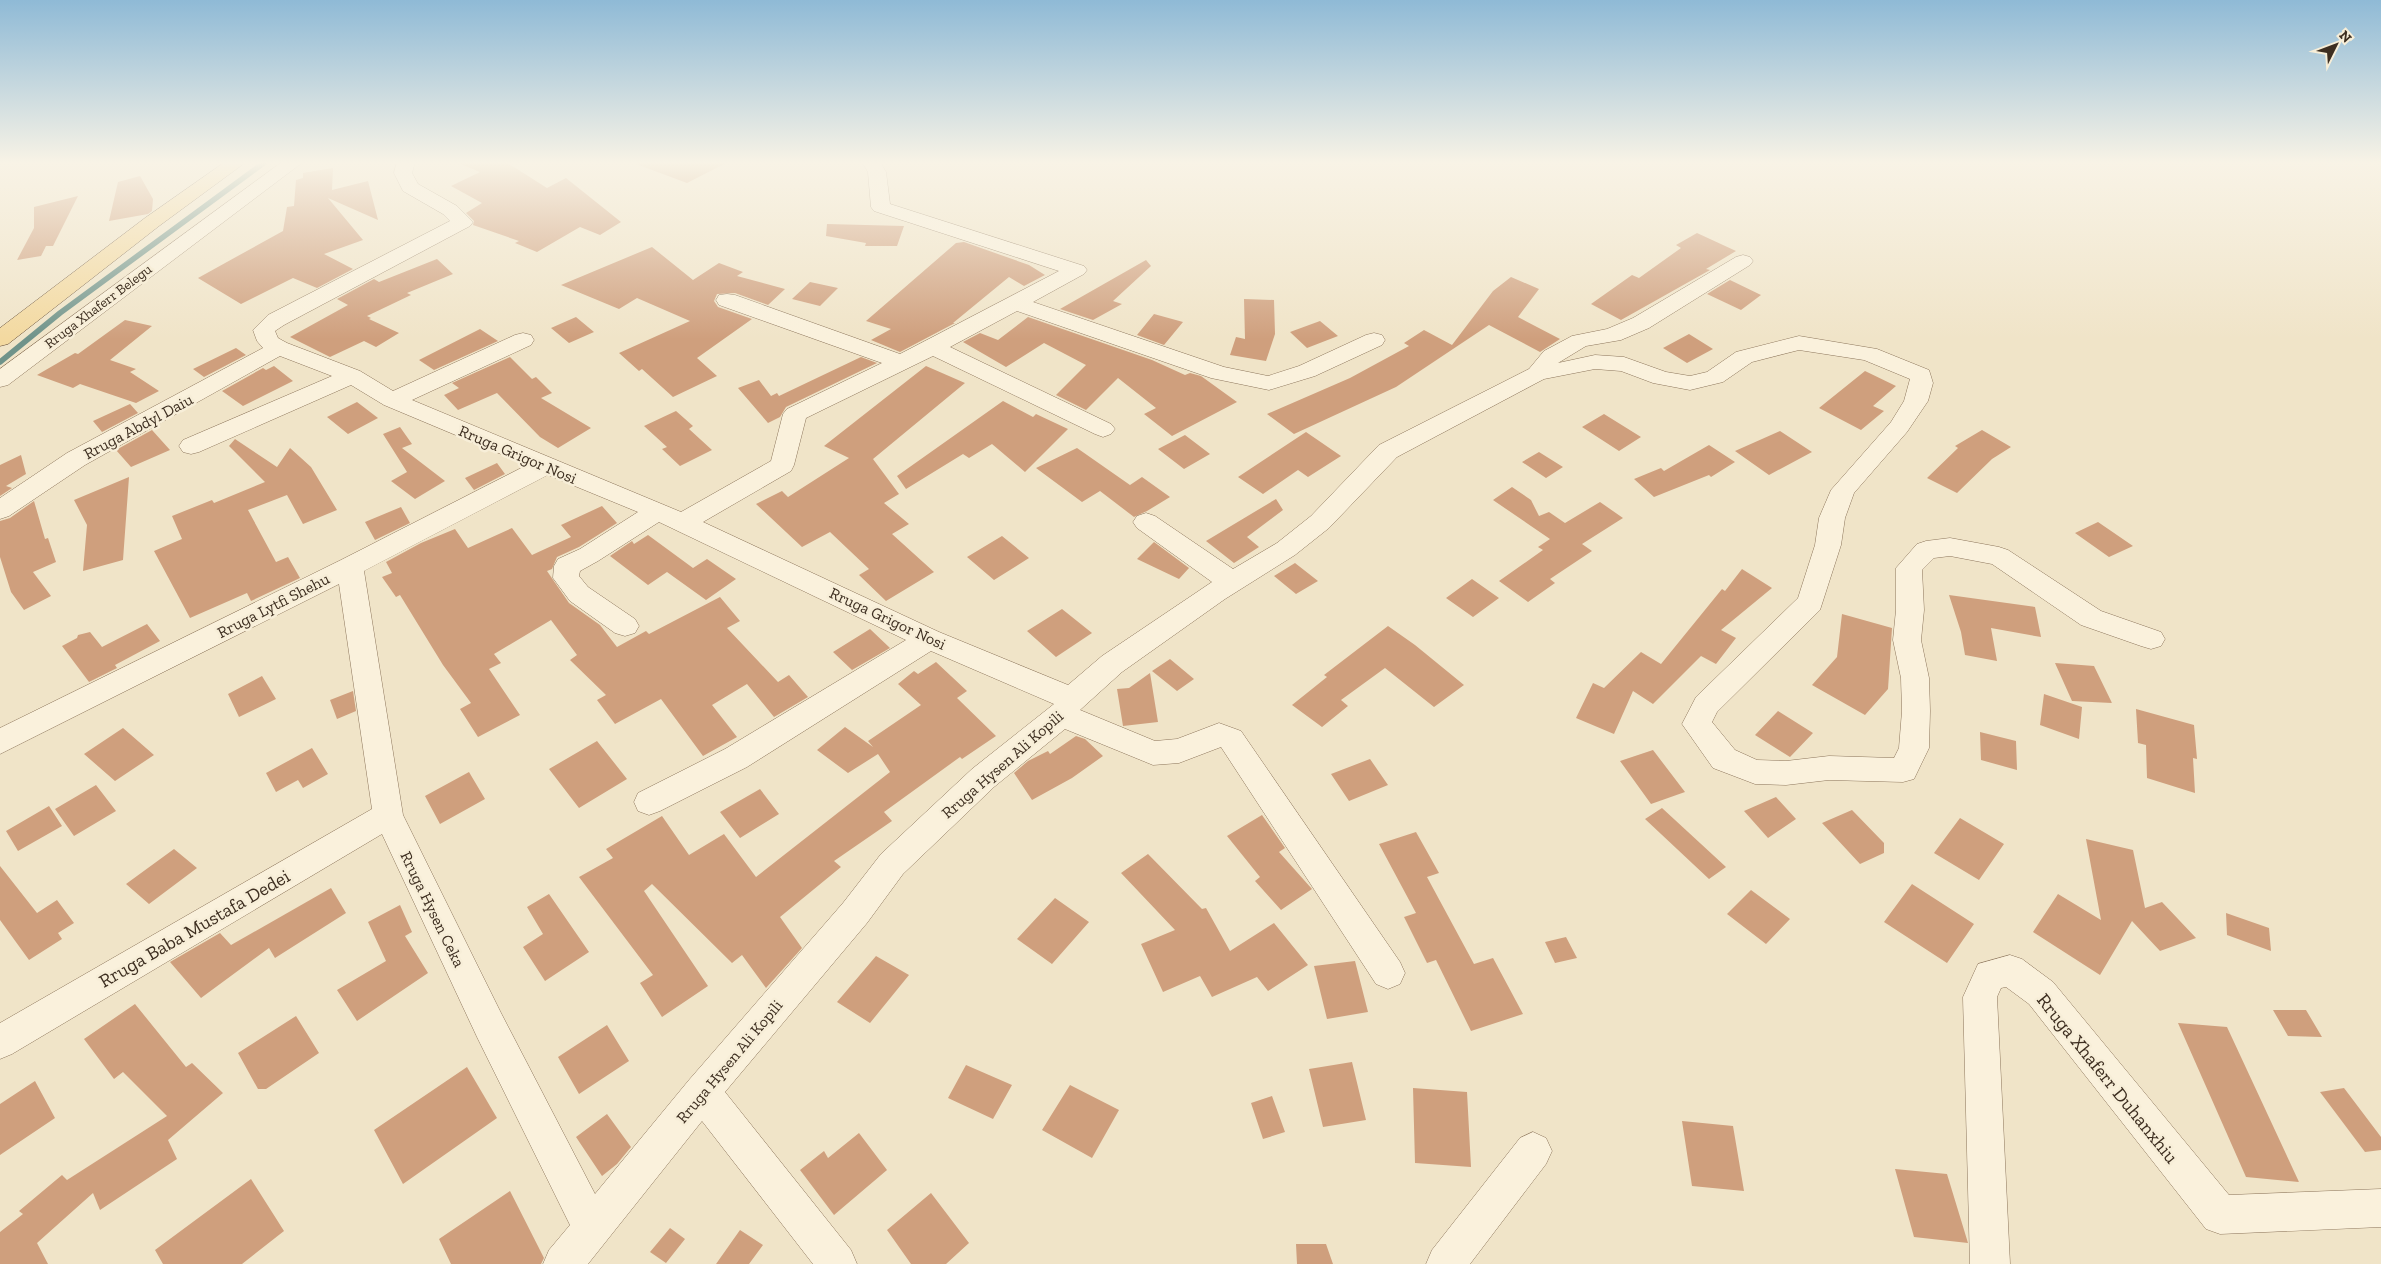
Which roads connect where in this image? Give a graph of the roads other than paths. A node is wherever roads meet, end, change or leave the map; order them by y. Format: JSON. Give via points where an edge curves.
{"nodes":[{"id":1,"x":153,"y":221,"type":"edge"},
{"id":2,"x":214,"y":221,"type":"edge"},
{"id":3,"x":462,"y":221,"type":"edge"},
{"id":4,"x":925,"y":221,"type":"edge"},
{"id":5,"x":1743,"y":261,"type":"dead end"},
{"id":6,"x":727,"y":300,"type":"dead end"},
{"id":7,"x":1015,"y":303,"type":"junction"},
{"id":8,"x":0,"y":339,"type":"edge"},
{"id":9,"x":523,"y":340,"type":"dead end"},
{"id":10,"x":1374,"y":340,"type":"dead end"},
{"id":11,"x":933,"y":347,"type":"junction"},
{"id":12,"x":279,"y":348,"type":"junction"},
{"id":13,"x":901,"y":362,"type":"junction"},
{"id":14,"x":1537,"y":374,"type":"junction"},
{"id":15,"x":352,"y":376,"type":"junction"},
{"id":16,"x":0,"y":380,"type":"edge"},
{"id":17,"x":392,"y":400,"type":"junction"},
{"id":18,"x":1103,"y":429,"type":"dead end"},
{"id":19,"x":191,"y":446,"type":"dead end"},
{"id":20,"x":545,"y":466,"type":"junction"},
{"id":21,"x":0,"y":510,"type":"edge"},
{"id":22,"x":658,"y":511,"type":"junction"},
{"id":23,"x":683,"y":522,"type":"junction"},
{"id":24,"x":1146,"y":522,"type":"dead end"},
{"id":25,"x":350,"y":567,"type":"junction"},
{"id":26,"x":1232,"y":582,"type":"junction"},
{"id":27,"x":625,"y":626,"type":"dead end"},
{"id":28,"x":929,"y":639,"type":"junction"},
{"id":29,"x":2152,"y":639,"type":"dead end"},
{"id":30,"x":1066,"y":707,"type":"junction"},
{"id":31,"x":0,"y":742,"type":"edge"},
{"id":32,"x":649,"y":802,"type":"dead end"},
{"id":33,"x":388,"y":815,"type":"junction"},
{"id":34,"x":1388,"y":973,"type":"dead end"},
{"id":35,"x":0,"y":1042,"type":"edge"},
{"id":36,"x":702,"y":1092,"type":"junction"},
{"id":37,"x":1533,"y":1151,"type":"dead end"},
{"id":38,"x":2381,"y":1208,"type":"edge"},
{"id":39,"x":591,"y":1227,"type":"junction"},
{"id":40,"x":563,"y":1264,"type":"edge"},
{"id":41,"x":836,"y":1264,"type":"edge"},
{"id":42,"x":1446,"y":1264,"type":"edge"},
{"id":43,"x":1990,"y":1264,"type":"edge"}],
"edges":[{"from":1,"to":8,"type":"main road"},
{"from":2,"to":16,"type":"street","name":"Rruga Xhaferr Belegu"},
{"from":3,"to":12,"type":"street","name":"Rruga Grigor Nosi","via":[[276,320],[264,330],[268,341]]},
{"from":4,"to":7,"type":"street","via":[[1077,270]]},
{"from":5,"to":14,"type":"street","via":[[1641,323],[1613,335],[1580,341],[1552,356]]},
{"from":6,"to":13,"type":"street"},
{"from":7,"to":10,"type":"street","via":[[1219,373],[1269,383],[1307,371]]},
{"from":7,"to":11,"type":"street"},
{"from":9,"to":17,"type":"street"},
{"from":11,"to":13,"type":"street"},
{"from":11,"to":18,"type":"street"},
{"from":12,"to":15,"type":"street","name":"Rruga Grigor Nosi"},
{"from":12,"to":21,"type":"street","name":"Rruga Abdyl Daiu","via":[[76,459]]},
{"from":13,"to":23,"type":"street","via":[[795,414],[782,465]]},
{"from":14,"to":26,"type":"street","name":"Rruga Hysen Ali Kopili","via":[[1388,451],[1320,522],[1286,549]]},
{"from":14,"to":29,"type":"street","via":[[1595,362],[1624,364],[1660,378],[1690,383],[1714,377],[1744,358],[1799,343],[1869,354],[1921,375],[1916,401],[1899,427],[1843,490],[1832,518],[1828,545],[1810,603],[1712,700],[1697,724],[1724,759],[1755,772],[1786,773],[1829,768],[1903,770],[1914,748],[1916,711],[1915,678],[1907,640],[1909,568],[1926,550],[1950,547],[1999,556],[2091,618]]},
{"from":15,"to":17,"type":"street","name":"Rruga Grigor Nosi"},
{"from":15,"to":19,"type":"street"},
{"from":17,"to":20,"type":"street","name":"Rruga Grigor Nosi"},
{"from":20,"to":22,"type":"street","name":"Rruga Grigor Nosi"},
{"from":20,"to":25,"type":"street","name":"Rruga Lytfi Shehu"},
{"from":22,"to":23,"type":"street","name":"Rruga Grigor Nosi"},
{"from":22,"to":27,"type":"street","via":[[567,566],[566,578],[579,594]]},
{"from":23,"to":28,"type":"street","name":"Rruga Grigor Nosi"},
{"from":24,"to":26,"type":"street"},
{"from":25,"to":31,"type":"street","name":"Rruga Lytfi Shehu"},
{"from":25,"to":33,"type":"street","name":"Rruga Hysen Ceka"},
{"from":26,"to":30,"type":"street","name":"Rruga Hysen Ali Kopili","via":[[1112,664]]},
{"from":28,"to":30,"type":"street","name":"Rruga Grigor Nosi"},
{"from":28,"to":32,"type":"street","via":[[736,758]]},
{"from":30,"to":34,"type":"street","name":"Rruga Grigor Nosi","via":[[1152,753],[1179,751],[1219,735],[1231,740]]},
{"from":30,"to":36,"type":"street","name":"Rruga Hysen Ali Kopili","via":[[983,778],[892,864],[855,913]]},
{"from":33,"to":35,"type":"street","name":"Rruga Baba Mustafa Dedei"},
{"from":33,"to":39,"type":"street","name":"Rruga Hysen Ceka"},
{"from":36,"to":39,"type":"street","name":"Rruga Hysen Ali Kopili"},
{"from":36,"to":41,"type":"street"},
{"from":37,"to":42,"type":"street"},
{"from":38,"to":43,"type":"street","name":"Rruga Xhaferr Duhanxhiu","via":[[2220,1215],[2041,993],[2010,970],[1990,975],[1980,997]]},
{"from":39,"to":40,"type":"street","name":"Rruga Hysen Ali Kopili"}]}
